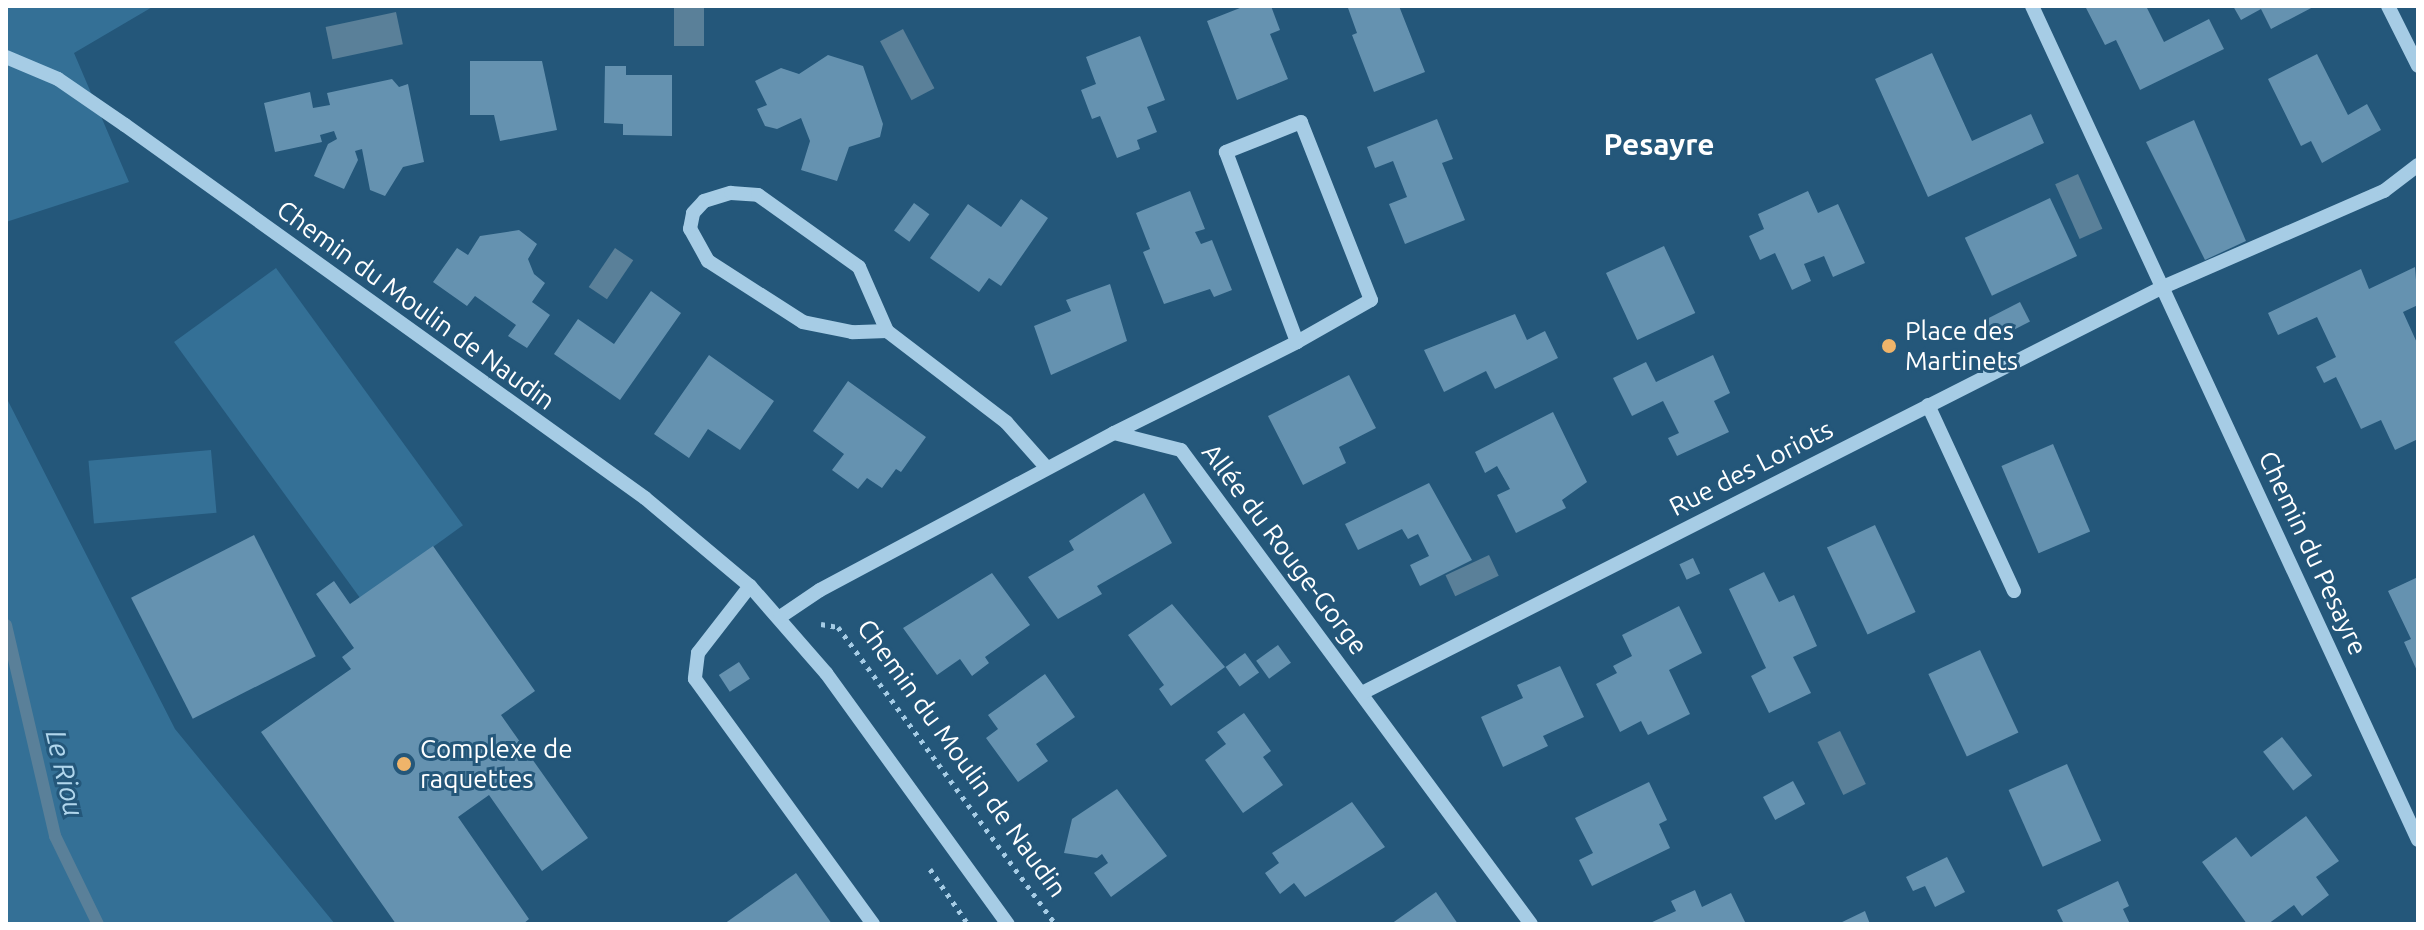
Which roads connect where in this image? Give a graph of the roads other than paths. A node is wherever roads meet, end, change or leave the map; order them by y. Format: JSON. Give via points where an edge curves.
{"nodes":[{"id":1,"x":2032,"y":6,"type":"edge"},
{"id":2,"x":2388,"y":6,"type":"edge"},
{"id":3,"x":6,"y":57,"type":"edge"},
{"id":4,"x":2418,"y":66,"type":"edge"},
{"id":5,"x":2418,"y":165,"type":"edge"},
{"id":6,"x":2163,"y":287,"type":"junction"},
{"id":7,"x":887,"y":331,"type":"junction"},
{"id":8,"x":1297,"y":342,"type":"junction"},
{"id":9,"x":1928,"y":405,"type":"junction"},
{"id":10,"x":1114,"y":433,"type":"junction"},
{"id":11,"x":1046,"y":467,"type":"junction"},
{"id":12,"x":750,"y":586,"type":"junction"},
{"id":13,"x":2014,"y":591,"type":"dead end"},
{"id":14,"x":780,"y":617,"type":"junction"},
{"id":15,"x":1362,"y":693,"type":"junction"},
{"id":16,"x":2418,"y":840,"type":"edge"},
{"id":17,"x":873,"y":924,"type":"edge"},
{"id":18,"x":1008,"y":924,"type":"edge"},
{"id":19,"x":1531,"y":924,"type":"edge"}],
"edges":[{"from":1,"to":6,"type":"street","name":"Chemin du Pesayre"},
{"from":2,"to":4,"type":"street"},
{"from":3,"to":12,"type":"street","name":"Chemin du Moulin de Naudin","via":[[58,79],[138,134],[645,498]]},
{"from":5,"to":6,"type":"street","via":[[2384,191]]},
{"from":6,"to":9,"type":"street","name":"Rue des Loriots"},
{"from":6,"to":16,"type":"street","name":"Chemin du Pesayre"},
{"from":7,"to":7,"type":"street","via":[[852,332],[803,322],[708,261],[690,229],[693,213],[704,201],[731,193],[758,195],[859,267]]},
{"from":7,"to":11,"type":"street","via":[[1006,422]]},
{"from":8,"to":8,"type":"street","via":[[1371,300],[1301,122],[1226,152]]},
{"from":8,"to":10,"type":"street"},
{"from":9,"to":13,"type":"street"},
{"from":9,"to":15,"type":"street","name":"Rue des Loriots"},
{"from":10,"to":11,"type":"street"},
{"from":10,"to":15,"type":"street","name":"Allée du Rouge-Gorge","via":[[1181,450]]},
{"from":11,"to":14,"type":"street"},
{"from":12,"to":14,"type":"street","name":"Chemin du Moulin de Naudin"},
{"from":12,"to":17,"type":"street","via":[[698,653],[695,679]]},
{"from":14,"to":18,"type":"street","name":"Chemin du Moulin de Naudin"},
{"from":15,"to":19,"type":"street","name":"Allée du Rouge-Gorge"}]}
